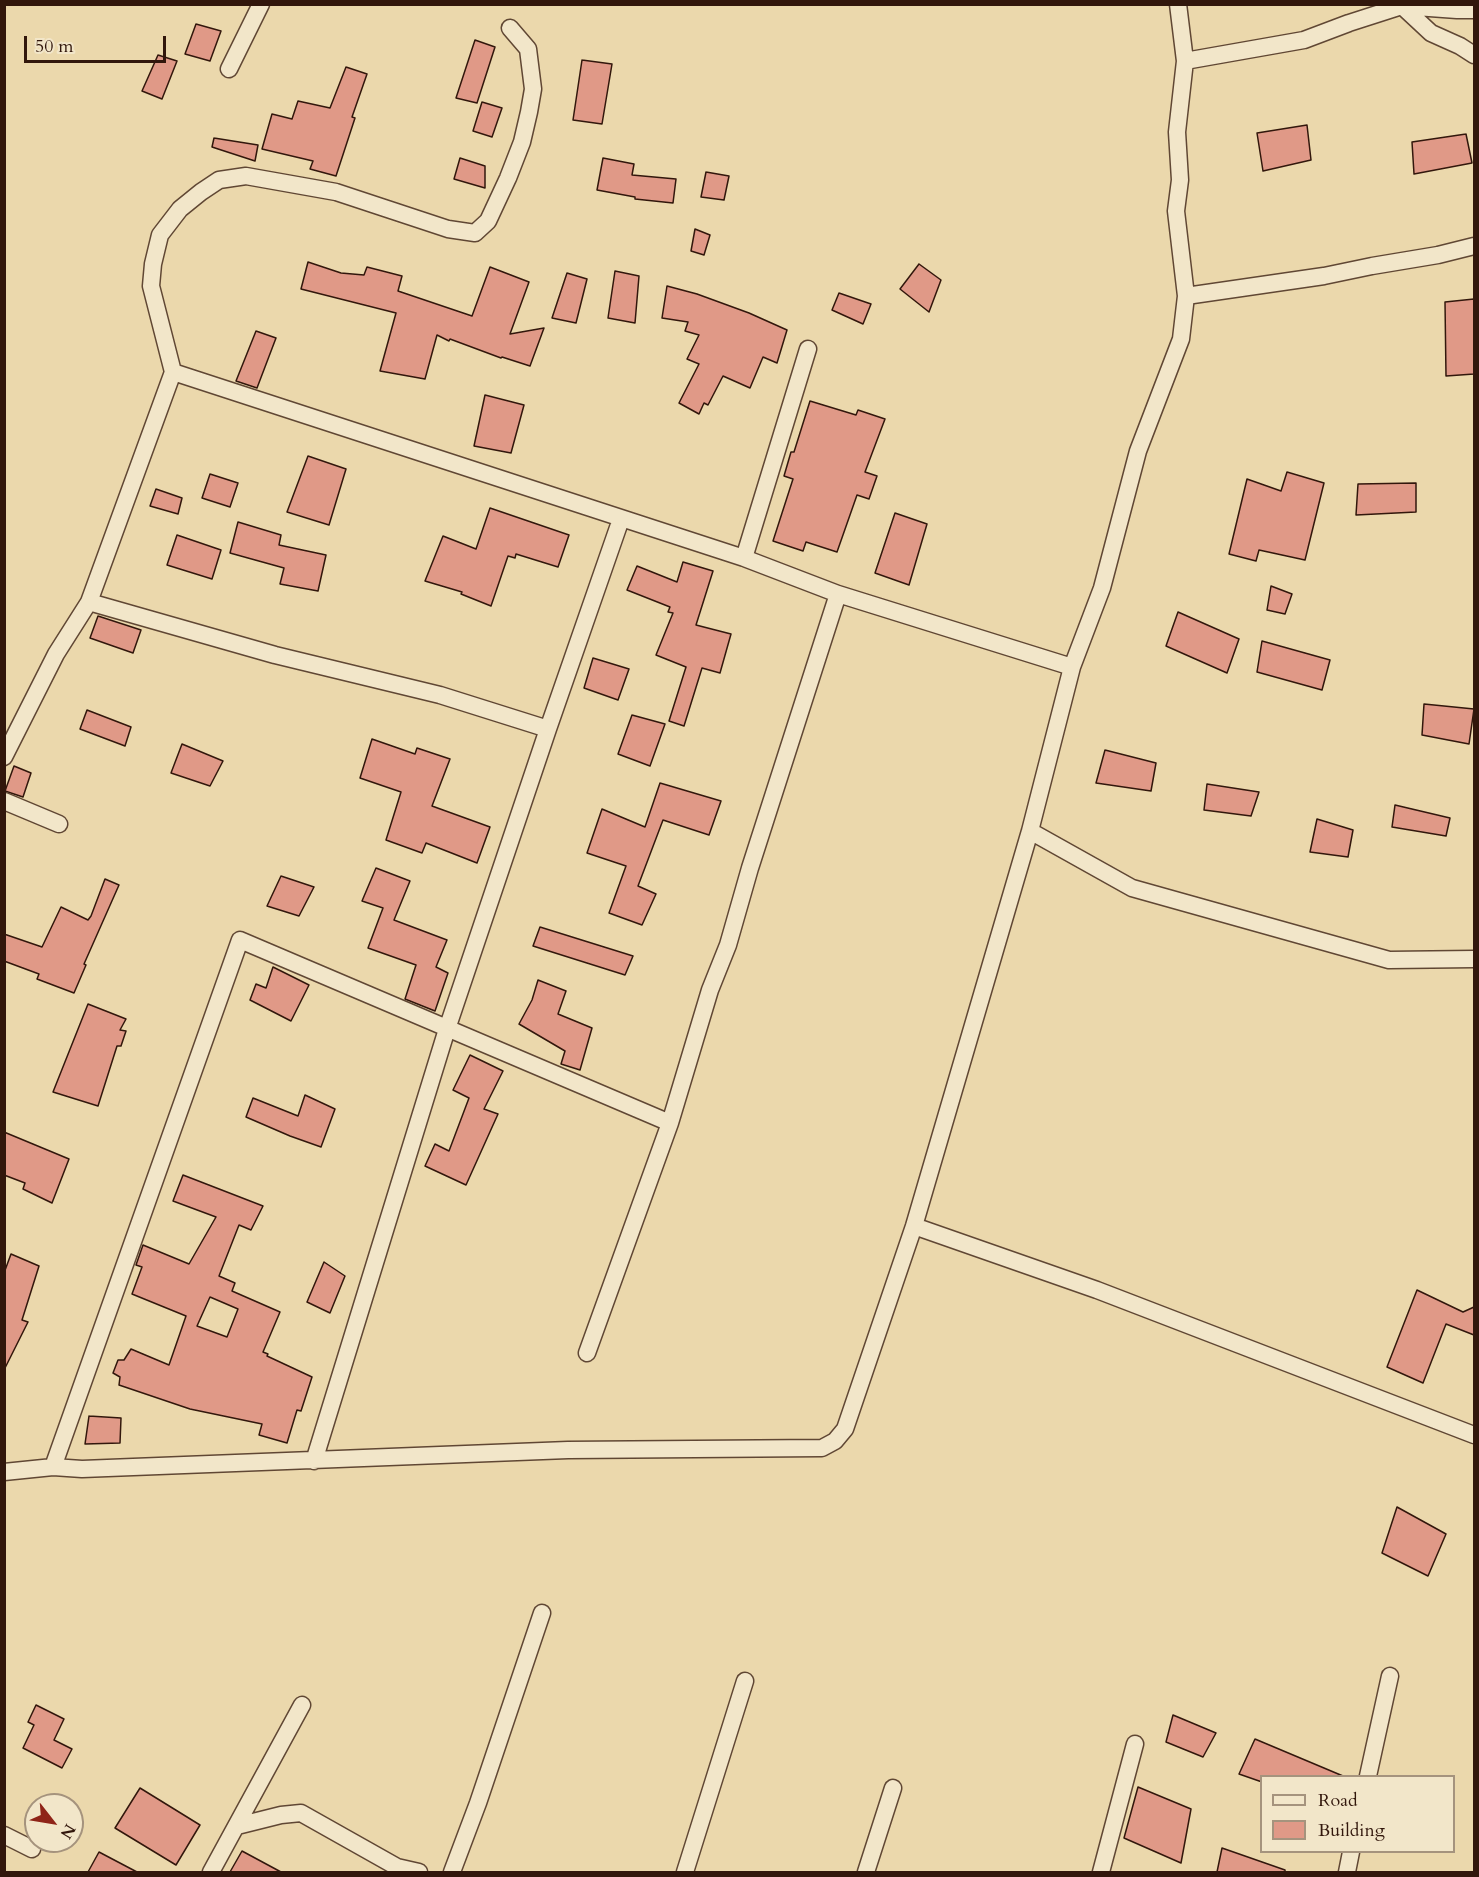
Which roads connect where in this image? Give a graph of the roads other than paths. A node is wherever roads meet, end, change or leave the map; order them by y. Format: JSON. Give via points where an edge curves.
{"nodes":[{"id":1,"x":261,"y":4,"type":"edge"},
{"id":2,"x":1179,"y":4,"type":"edge"},
{"id":3,"x":1402,"y":6,"type":"junction"},
{"id":4,"x":1474,"y":10,"type":"edge"},
{"id":5,"x":510,"y":28,"type":"dead end"},
{"id":6,"x":1474,"y":55,"type":"edge"},
{"id":7,"x":1185,"y":61,"type":"junction"},
{"id":8,"x":230,"y":69,"type":"dead end"},
{"id":9,"x":1474,"y":246,"type":"edge"},
{"id":10,"x":1186,"y":296,"type":"junction"},
{"id":11,"x":808,"y":349,"type":"dead end"},
{"id":12,"x":173,"y":372,"type":"junction"},
{"id":13,"x":621,"y":519,"type":"junction"},
{"id":14,"x":744,"y":558,"type":"junction"},
{"id":15,"x":838,"y":594,"type":"junction"},
{"id":16,"x":89,"y":602,"type":"junction"},
{"id":17,"x":1072,"y":667,"type":"junction"},
{"id":18,"x":548,"y":729,"type":"junction"},
{"id":19,"x":4,"y":757,"type":"edge"},
{"id":20,"x":4,"y":801,"type":"edge"},
{"id":21,"x":60,"y":824,"type":"dead end"},
{"id":22,"x":1030,"y":831,"type":"junction"},
{"id":23,"x":1474,"y":959,"type":"edge"},
{"id":24,"x":447,"y":1029,"type":"junction"},
{"id":25,"x":670,"y":1122,"type":"junction"},
{"id":26,"x":914,"y":1226,"type":"junction"},
{"id":27,"x":587,"y":1353,"type":"dead end"},
{"id":28,"x":1474,"y":1435,"type":"edge"},
{"id":29,"x":314,"y":1461,"type":"junction"},
{"id":30,"x":53,"y":1467,"type":"junction"},
{"id":31,"x":4,"y":1472,"type":"edge"},
{"id":32,"x":542,"y":1613,"type":"dead end"},
{"id":33,"x":1390,"y":1676,"type":"dead end"},
{"id":34,"x":745,"y":1681,"type":"dead end"},
{"id":35,"x":302,"y":1705,"type":"dead end"},
{"id":36,"x":1135,"y":1744,"type":"dead end"},
{"id":37,"x":1368,"y":1775,"type":"edge"},
{"id":38,"x":893,"y":1788,"type":"dead end"},
{"id":39,"x":237,"y":1826,"type":"junction"},
{"id":40,"x":4,"y":1835,"type":"edge"},
{"id":41,"x":24,"y":1845,"type":"edge"},
{"id":42,"x":1351,"y":1853,"type":"edge"},
{"id":43,"x":211,"y":1872,"type":"edge"},
{"id":44,"x":419,"y":1872,"type":"edge"},
{"id":45,"x":452,"y":1872,"type":"edge"},
{"id":46,"x":686,"y":1872,"type":"edge"},
{"id":47,"x":866,"y":1872,"type":"edge"},
{"id":48,"x":1101,"y":1872,"type":"edge"},
{"id":49,"x":1347,"y":1872,"type":"edge"}],
"edges":[{"from":1,"to":8,"type":"street"},
{"from":2,"to":7,"type":"street"},
{"from":3,"to":4,"type":"street"},
{"from":3,"to":6,"type":"street","via":[[1431,33]]},
{"from":3,"to":7,"type":"street","via":[[1304,40]]},
{"from":5,"to":12,"type":"street","via":[[528,49],[533,89],[522,142],[488,221],[475,233],[448,229],[336,192],[246,176],[219,180],[180,209],[160,235],[155,254],[151,286]]},
{"from":7,"to":10,"type":"street","via":[[1177,132],[1180,180],[1176,211]]},
{"from":9,"to":10,"type":"street","via":[[1324,276]]},
{"from":10,"to":17,"type":"street","via":[[1181,339],[1138,451],[1102,588]]},
{"from":11,"to":14,"type":"street"},
{"from":12,"to":13,"type":"street"},
{"from":12,"to":16,"type":"street"},
{"from":13,"to":14,"type":"street"},
{"from":13,"to":18,"type":"street"},
{"from":14,"to":15,"type":"street"},
{"from":15,"to":17,"type":"street"},
{"from":15,"to":25,"type":"street"},
{"from":16,"to":18,"type":"street","via":[[275,655],[440,695]]},
{"from":16,"to":19,"type":"street","via":[[56,654]]},
{"from":17,"to":22,"type":"street"},
{"from":18,"to":24,"type":"street"},
{"from":20,"to":21,"type":"street"},
{"from":22,"to":23,"type":"street","via":[[1132,888],[1389,960]]},
{"from":22,"to":26,"type":"street"},
{"from":24,"to":25,"type":"street"},
{"from":24,"to":29,"type":"street"},
{"from":24,"to":30,"type":"street","via":[[240,940]]},
{"from":25,"to":27,"type":"street"},
{"from":26,"to":28,"type":"street","via":[[1097,1290]]},
{"from":26,"to":29,"type":"street","via":[[845,1429],[822,1448],[568,1450]]},
{"from":29,"to":30,"type":"street"},
{"from":30,"to":31,"type":"street"},
{"from":32,"to":45,"type":"street"},
{"from":33,"to":37,"type":"street"},
{"from":34,"to":46,"type":"street"},
{"from":35,"to":39,"type":"street"},
{"from":36,"to":48,"type":"street"},
{"from":38,"to":47,"type":"street"},
{"from":39,"to":43,"type":"street"},
{"from":39,"to":44,"type":"street","via":[[301,1813],[398,1867]]},
{"from":40,"to":41,"type":"street"},
{"from":42,"to":49,"type":"street"}]}
